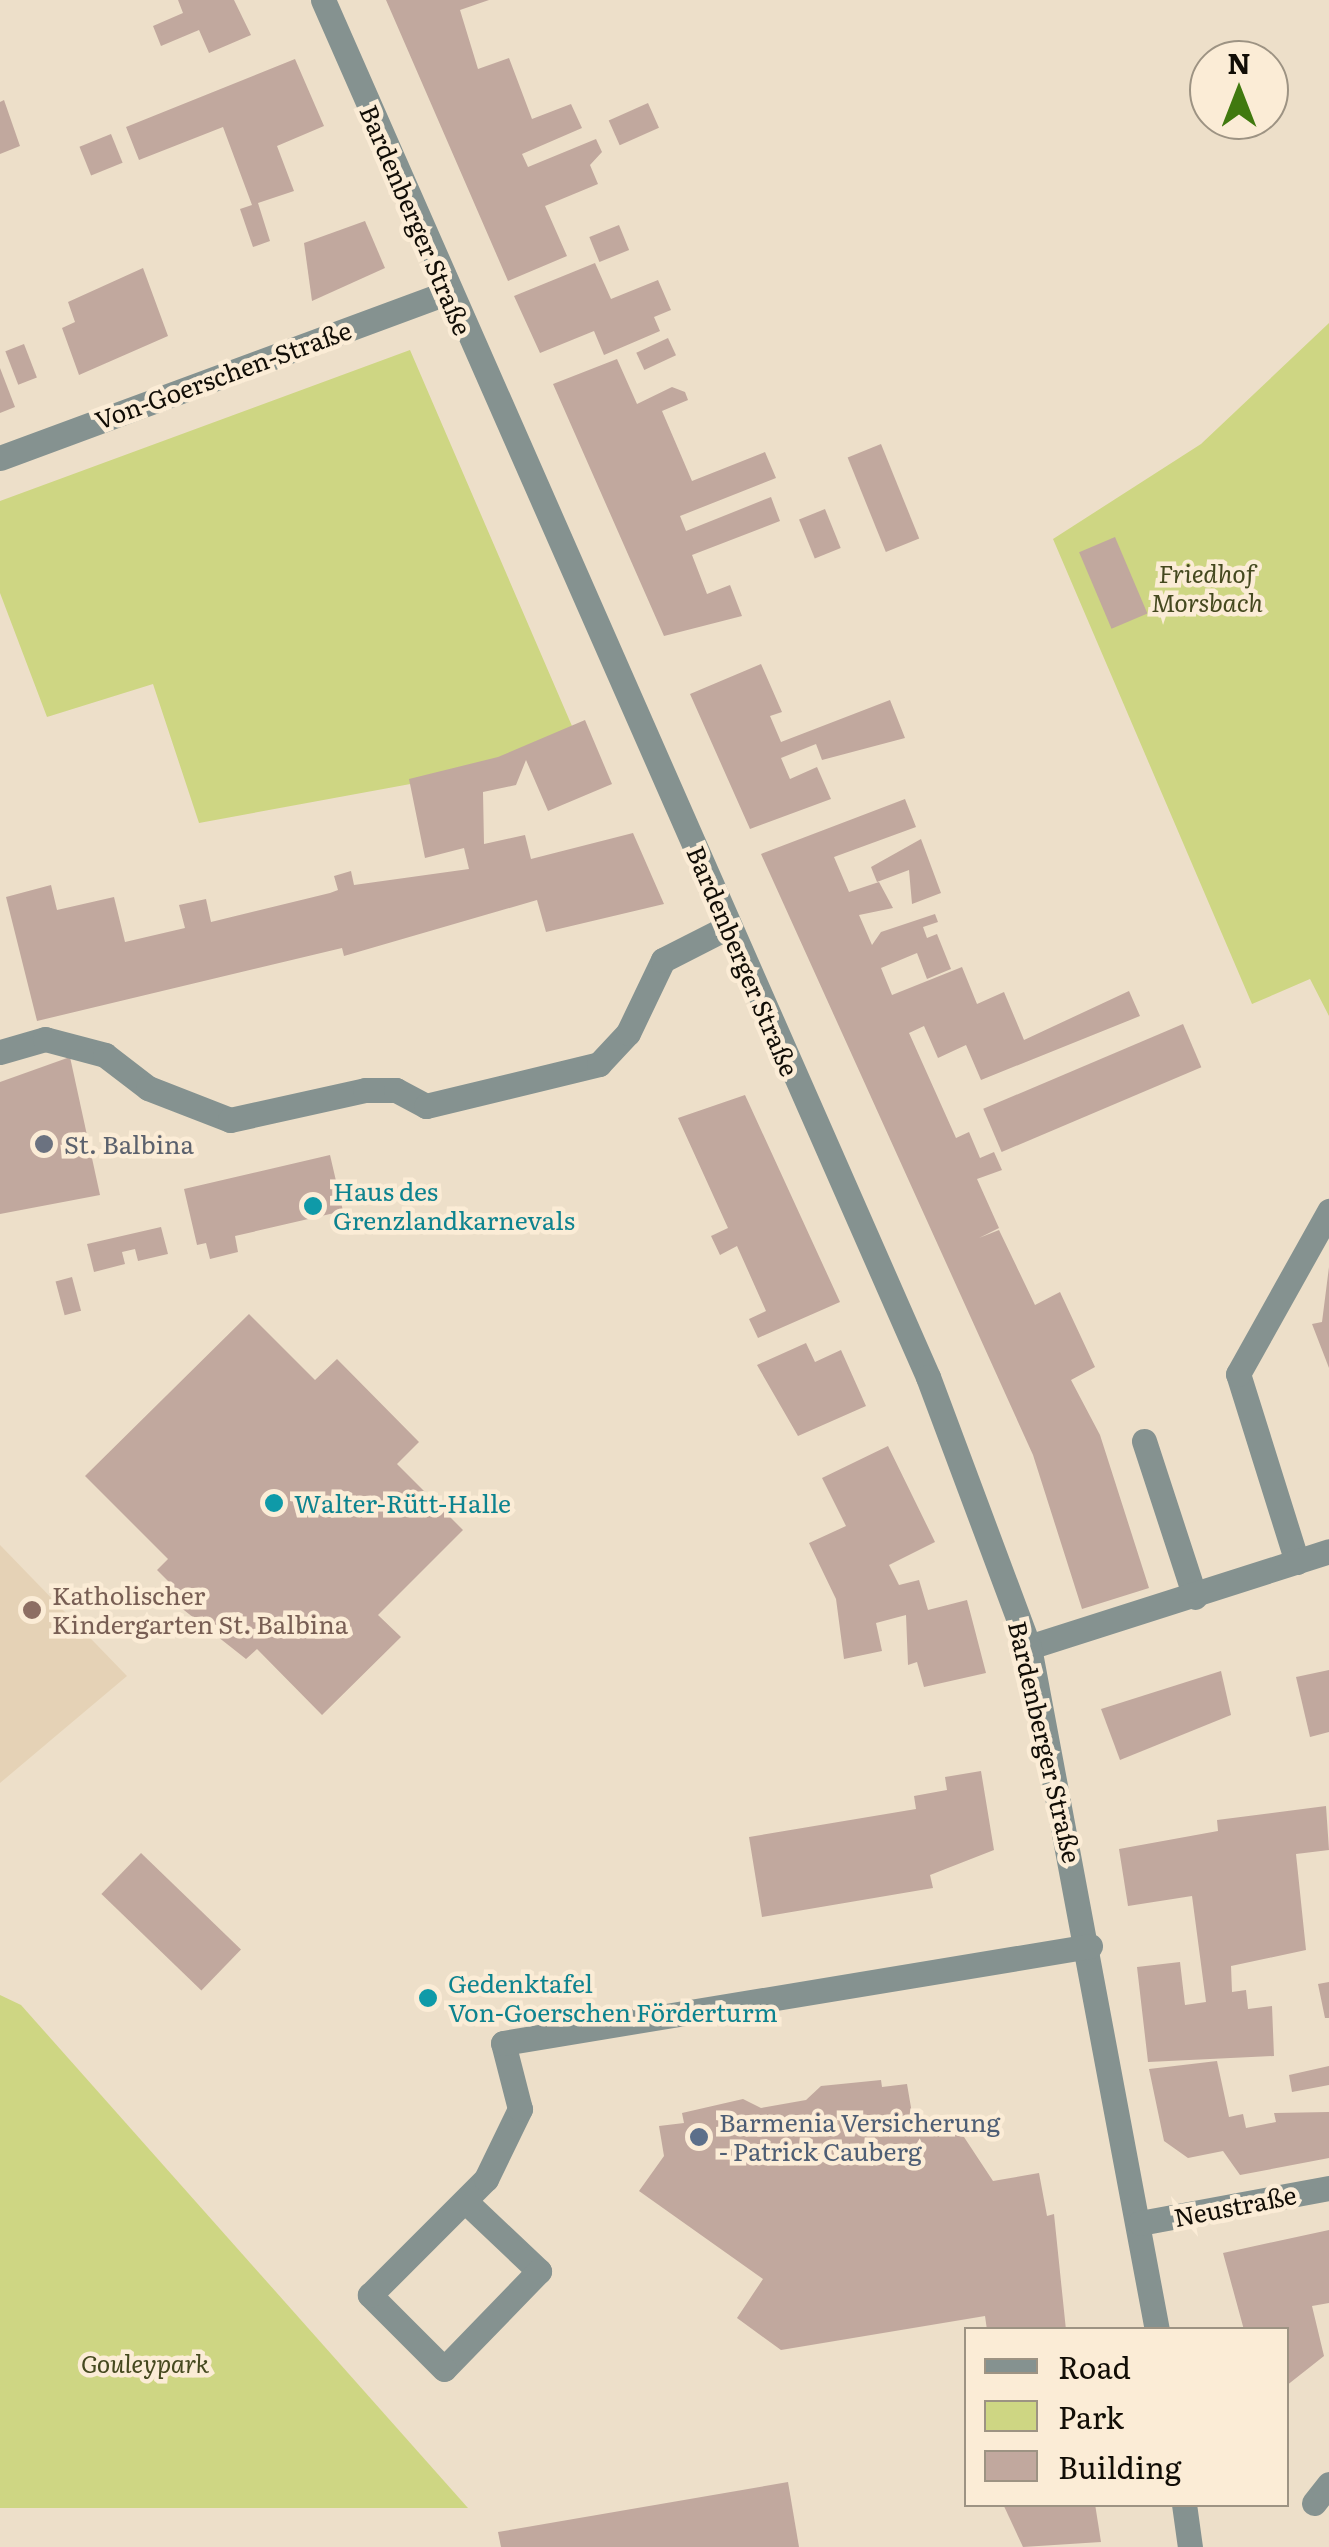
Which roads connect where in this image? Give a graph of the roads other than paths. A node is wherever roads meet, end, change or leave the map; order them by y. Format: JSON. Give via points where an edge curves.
{"nodes":[{"id":1,"x":324,"y":0,"type":"edge"},
{"id":2,"x":446,"y":293,"type":"junction"},
{"id":3,"x":0,"y":458,"type":"edge"},
{"id":4,"x":728,"y":927,"type":"junction"},
{"id":5,"x":0,"y":1052,"type":"edge"},
{"id":6,"x":1329,"y":1211,"type":"edge"},
{"id":7,"x":1144,"y":1441,"type":"dead end"},
{"id":8,"x":1329,"y":1551,"type":"edge"},
{"id":9,"x":1296,"y":1562,"type":"junction"},
{"id":10,"x":1195,"y":1597,"type":"junction"},
{"id":11,"x":1029,"y":1647,"type":"junction"},
{"id":12,"x":1090,"y":1946,"type":"junction"},
{"id":13,"x":1329,"y":2188,"type":"edge"},
{"id":14,"x":465,"y":2201,"type":"junction"},
{"id":15,"x":1140,"y":2223,"type":"junction"},
{"id":16,"x":1156,"y":2327,"type":"edge"},
{"id":17,"x":1184,"y":2507,"type":"edge"},
{"id":18,"x":1190,"y":2547,"type":"edge"}],
"edges":[{"from":1,"to":2,"type":"street","name":"Bardenberger Straße"},
{"from":2,"to":3,"type":"street","name":"Von-Goerschen-Straße"},
{"from":2,"to":4,"type":"street","name":"Bardenberger Straße"},
{"from":4,"to":5,"type":"street","via":[[662,960],[628,1032],[599,1064],[426,1106],[396,1090],[365,1090],[230,1120],[148,1088],[105,1055],[46,1039]]},
{"from":4,"to":11,"type":"street","name":"Bardenberger Straße","via":[[928,1377]]},
{"from":6,"to":9,"type":"street","via":[[1238,1374]]},
{"from":7,"to":10,"type":"street"},
{"from":8,"to":9,"type":"street"},
{"from":9,"to":10,"type":"street"},
{"from":10,"to":11,"type":"street"},
{"from":11,"to":12,"type":"street","name":"Bardenberger Straße"},
{"from":12,"to":14,"type":"street","via":[[503,2043],[520,2109],[486,2179]]},
{"from":12,"to":15,"type":"street","name":"Bardenberger Straße"},
{"from":13,"to":15,"type":"street","name":"Neustraße"},
{"from":14,"to":14,"type":"street","via":[[370,2295],[444,2370],[539,2271]]},
{"from":15,"to":16,"type":"street","name":"Bardenberger Straße"},
{"from":17,"to":18,"type":"street"}]}
